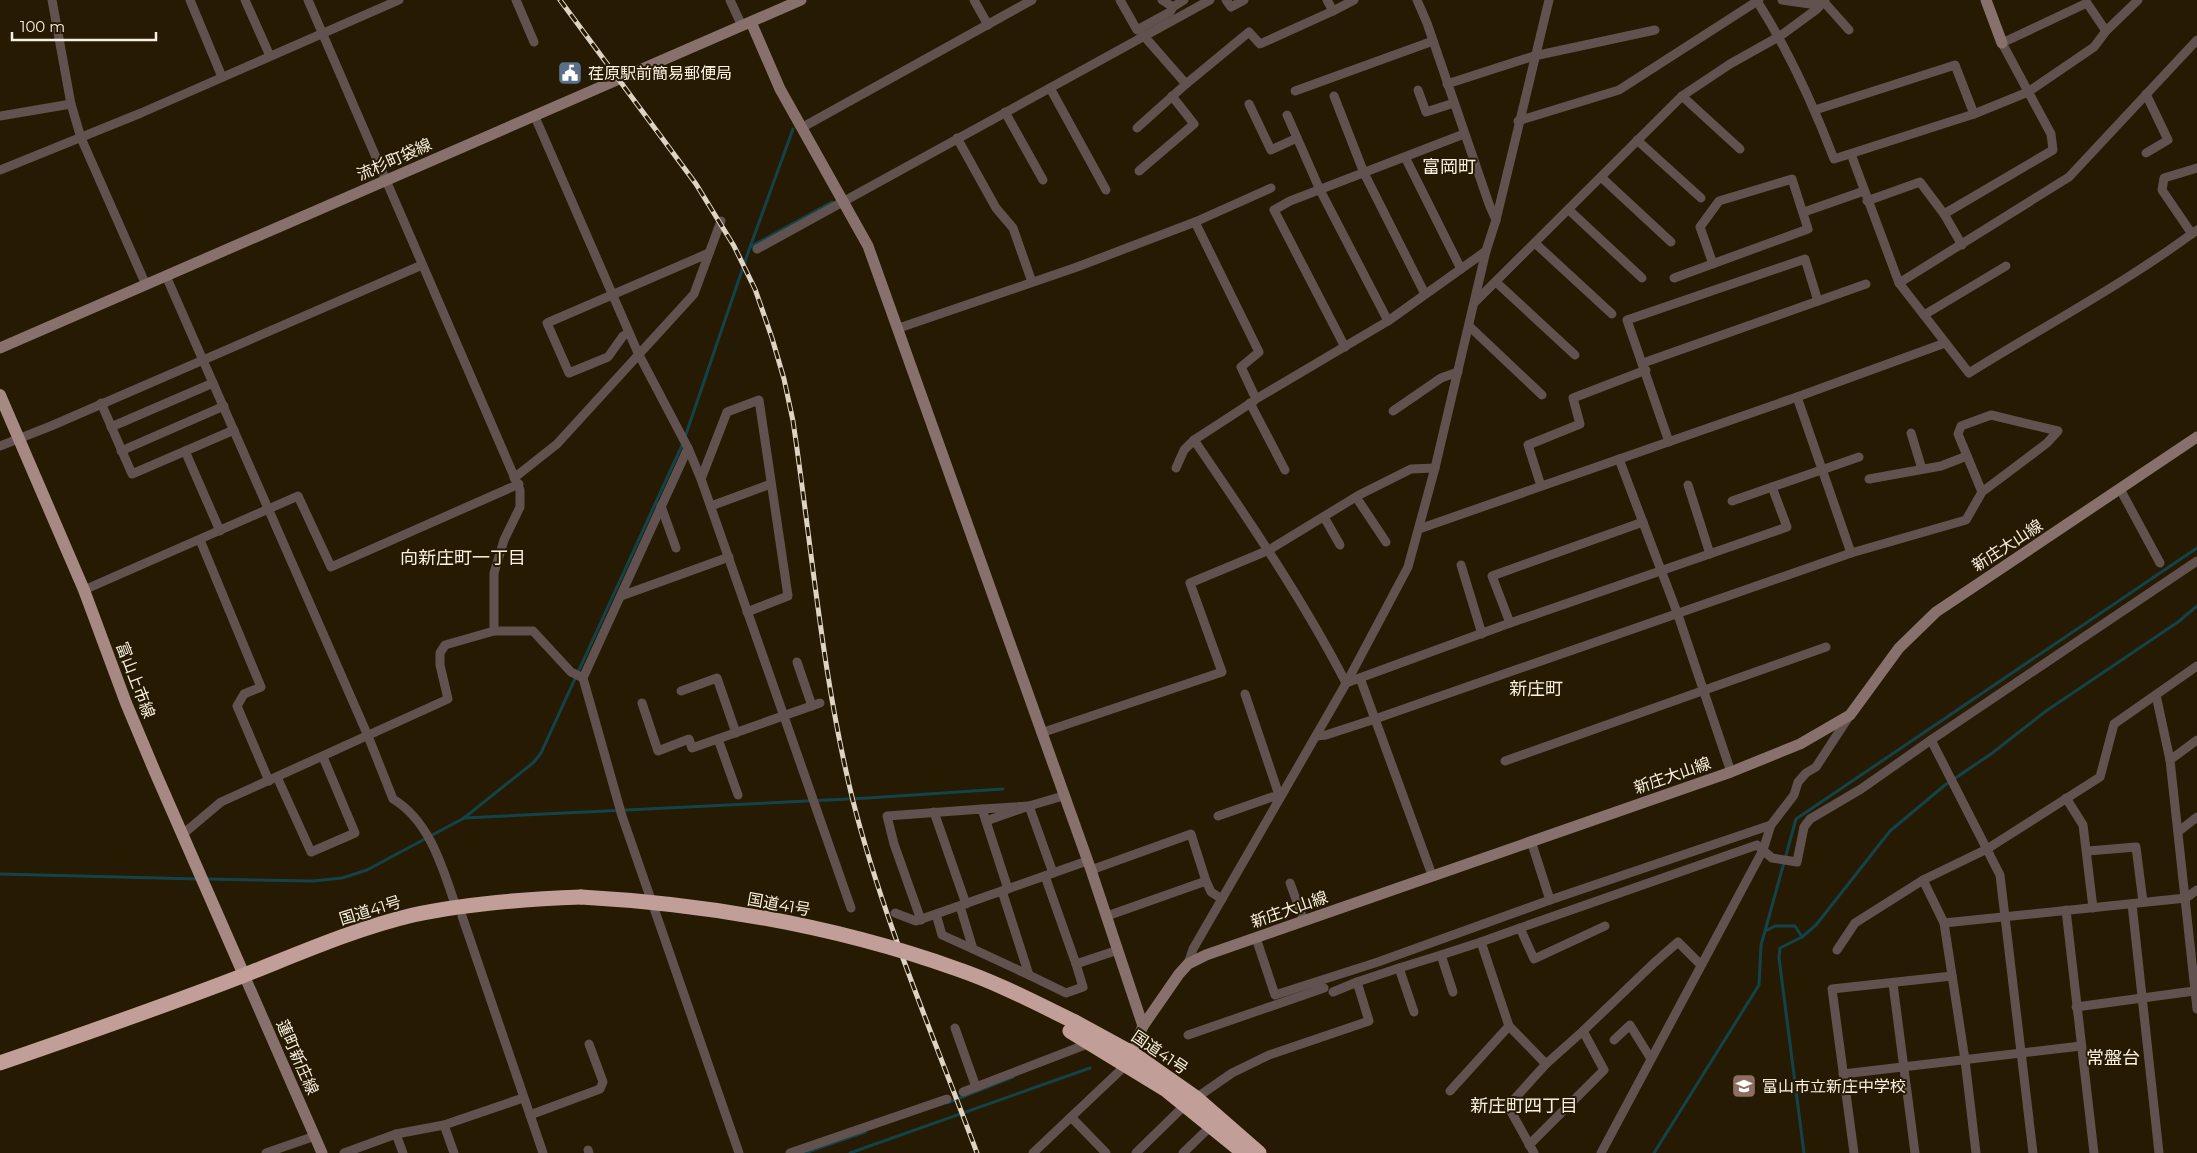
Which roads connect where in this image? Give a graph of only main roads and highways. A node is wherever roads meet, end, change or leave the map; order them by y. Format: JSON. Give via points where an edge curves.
{"nodes":[{"id":1,"x":1986,"y":0,"type":"edge"},
{"id":2,"x":794,"y":1,"type":"edge"},
{"id":3,"x":746,"y":24,"type":"junction"},
{"id":4,"x":2002,"y":43,"type":"road end"},
{"id":5,"x":0,"y":348,"type":"edge"},
{"id":6,"x":0,"y":395,"type":"edge"},
{"id":7,"x":2197,"y":437,"type":"edge"},
{"id":8,"x":244,"y":975,"type":"junction"},
{"id":9,"x":1073,"y":1026,"type":"junction"},
{"id":10,"x":1143,"y":1026,"type":"junction"},
{"id":11,"x":1129,"y":1059,"type":"junction"},
{"id":12,"x":0,"y":1063,"type":"edge"},
{"id":13,"x":1191,"y":1101,"type":"junction"},
{"id":14,"x":322,"y":1153,"type":"edge"},
{"id":15,"x":1244,"y":1153,"type":"edge"},
{"id":16,"x":1259,"y":1153,"type":"edge"}],
"edges":[{"from":1,"to":4,"type":"main road"},
{"from":2,"to":3,"type":"main road","name":"流杉町袋線"},
{"from":3,"to":5,"type":"main road","name":"流杉町袋線"},
{"from":3,"to":10,"type":"main road","via":[[868,246],[1107,916]]},
{"from":6,"to":8,"type":"main road","name":"富山上市線","via":[[84,590],[126,703]]},
{"from":7,"to":10,"type":"main road","name":"新庄大山線","via":[[1921,625],[1899,648],[1850,715],[1800,744],[1731,772],[1206,955],[1188,964],[1179,974]]},
{"from":8,"to":9,"type":"highway","name":"国道41号","bridge":true,"via":[[266,964],[382,924],[526,898],[581,902],[640,900],[830,930],[891,947],[1022,995]]},
{"from":8,"to":12,"type":"highway","name":"国道41号","via":[[124,1021]]},
{"from":8,"to":14,"type":"main road","name":"蓮町新庄線"},
{"from":9,"to":11,"type":"highway","name":"国道41号"},
{"from":9,"to":11,"type":"highway","name":"国道41号","via":[[1090,1042]]},
{"from":10,"to":11,"type":"main road","name":"新庄大山線"},
{"from":11,"to":13,"type":"highway","name":"国道41号"},
{"from":13,"to":15,"type":"highway","name":"国道41号"},
{"from":13,"to":16,"type":"highway","name":"国道41号"}]}
